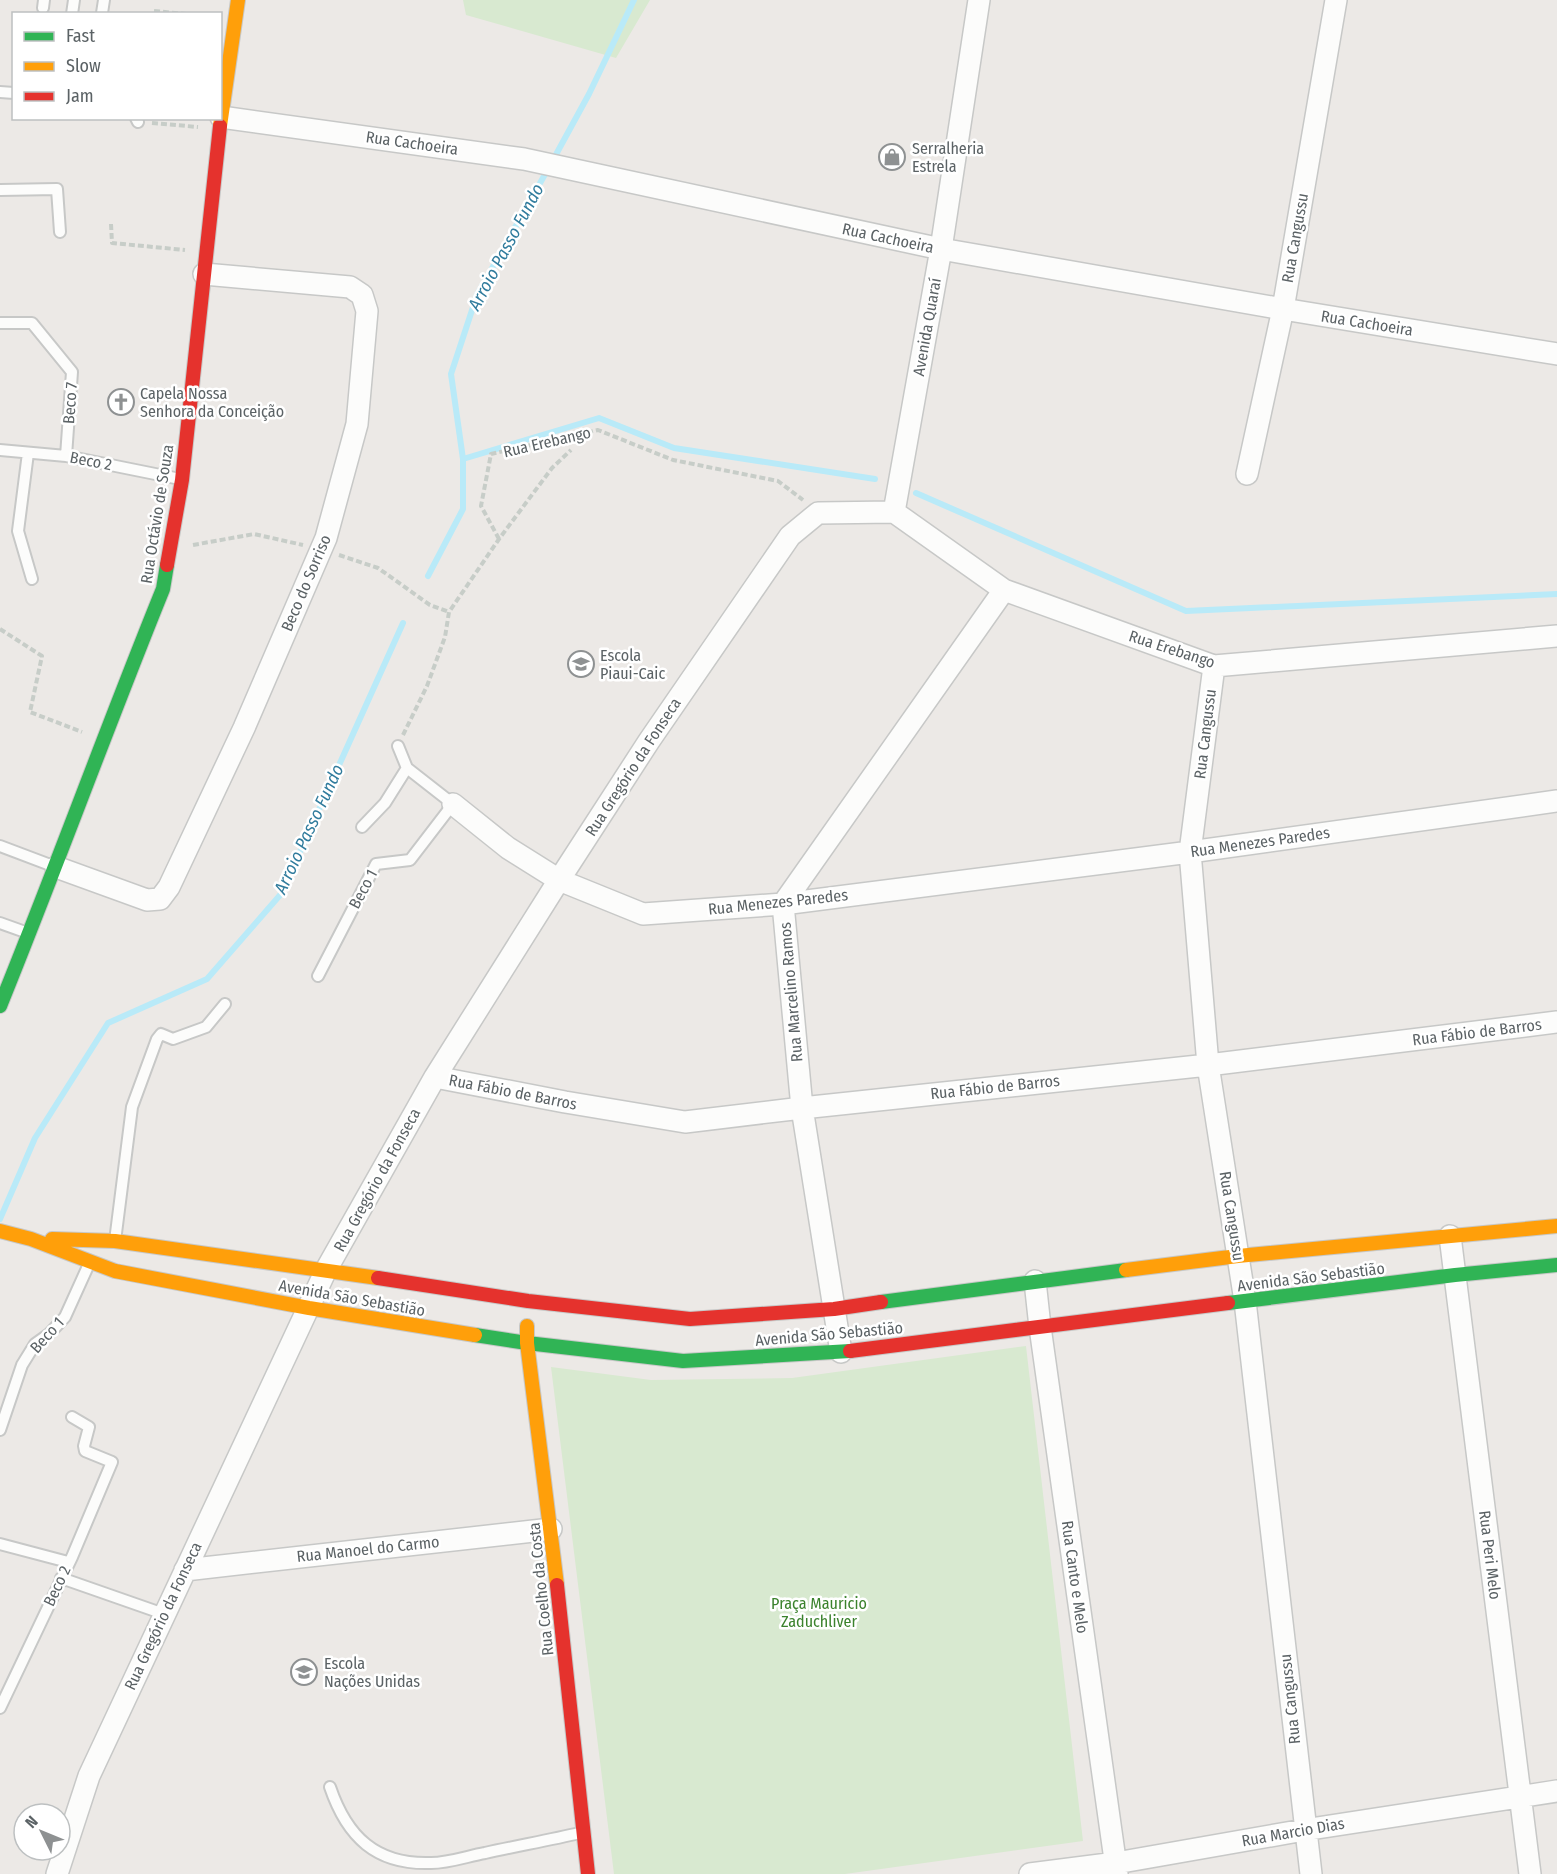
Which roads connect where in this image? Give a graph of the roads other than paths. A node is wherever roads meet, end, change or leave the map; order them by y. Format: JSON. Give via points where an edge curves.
{"nodes":[{"id":1,"x":238,"y":0,"type":"edge"},
{"id":2,"x":979,"y":0,"type":"edge"},
{"id":3,"x":1336,"y":0,"type":"edge"},
{"id":4,"x":222,"y":110,"type":"edge"},
{"id":5,"x":220,"y":124,"type":"edge"},
{"id":6,"x":0,"y":190,"type":"edge"},
{"id":7,"x":60,"y":232,"type":"dead end"},
{"id":8,"x":941,"y":249,"type":"junction"},
{"id":9,"x":204,"y":274,"type":"junction"},
{"id":10,"x":1282,"y":309,"type":"junction"},
{"id":11,"x":0,"y":323,"type":"edge"},
{"id":12,"x":1557,"y":354,"type":"edge"},
{"id":13,"x":0,"y":450,"type":"edge"},
{"id":14,"x":28,"y":453,"type":"junction"},
{"id":15,"x":66,"y":456,"type":"junction"},
{"id":16,"x":1247,"y":474,"type":"dead end"},
{"id":17,"x":182,"y":480,"type":"junction"},
{"id":18,"x":894,"y":512,"type":"junction"},
{"id":19,"x":32,"y":579,"type":"dead end"},
{"id":20,"x":1004,"y":590,"type":"junction"},
{"id":21,"x":1557,"y":636,"type":"edge"},
{"id":22,"x":1214,"y":666,"type":"junction"},
{"id":23,"x":398,"y":746,"type":"road end"},
{"id":24,"x":407,"y":768,"type":"junction"},
{"id":25,"x":1557,"y":801,"type":"edge"},
{"id":26,"x":453,"y":804,"type":"junction"},
{"id":27,"x":362,"y":827,"type":"dead end"},
{"id":28,"x":0,"y":846,"type":"edge"},
{"id":29,"x":1190,"y":852,"type":"junction"},
{"id":30,"x":56,"y":867,"type":"junction"},
{"id":31,"x":559,"y":880,"type":"junction"},
{"id":32,"x":783,"y":904,"type":"junction"},
{"id":33,"x":0,"y":923,"type":"edge"},
{"id":34,"x":29,"y":934,"type":"junction"},
{"id":35,"x":318,"y":976,"type":"dead end"},
{"id":36,"x":225,"y":1005,"type":"dead end"},
{"id":37,"x":0,"y":1006,"type":"edge"},
{"id":38,"x":1557,"y":1022,"type":"edge"},
{"id":39,"x":1208,"y":1065,"type":"junction"},
{"id":40,"x":435,"y":1077,"type":"junction"},
{"id":41,"x":802,"y":1108,"type":"junction"},
{"id":42,"x":1557,"y":1226,"type":"edge"},
{"id":43,"x":3,"y":1232,"type":"edge"},
{"id":44,"x":1450,"y":1236,"type":"junction"},
{"id":45,"x":31,"y":1239,"type":"junction"},
{"id":46,"x":97,"y":1240,"type":"junction"},
{"id":47,"x":112,"y":1255,"type":"junction"},
{"id":48,"x":1238,"y":1256,"type":"junction"},
{"id":49,"x":91,"y":1262,"type":"junction"},
{"id":50,"x":1557,"y":1265,"type":"edge"},
{"id":51,"x":326,"y":1270,"type":"junction"},
{"id":52,"x":1455,"y":1275,"type":"junction"},
{"id":53,"x":1035,"y":1281,"type":"junction"},
{"id":54,"x":528,"y":1301,"type":"junction"},
{"id":55,"x":1245,"y":1302,"type":"junction"},
{"id":56,"x":309,"y":1308,"type":"junction"},
{"id":57,"x":834,"y":1309,"type":"junction"},
{"id":58,"x":1040,"y":1327,"type":"junction"},
{"id":59,"x":527,"y":1343,"type":"junction"},
{"id":60,"x":841,"y":1352,"type":"junction"},
{"id":61,"x":72,"y":1417,"type":"dead end"},
{"id":62,"x":0,"y":1430,"type":"edge"},
{"id":63,"x":551,"y":1529,"type":"junction"},
{"id":64,"x":0,"y":1544,"type":"edge"},
{"id":65,"x":68,"y":1562,"type":"junction"},
{"id":66,"x":185,"y":1570,"type":"junction"},
{"id":67,"x":61,"y":1578,"type":"junction"},
{"id":68,"x":164,"y":1614,"type":"junction"},
{"id":69,"x":0,"y":1708,"type":"edge"},
{"id":70,"x":330,"y":1787,"type":"dead end"},
{"id":71,"x":1557,"y":1791,"type":"edge"},
{"id":72,"x":1520,"y":1796,"type":"junction"},
{"id":73,"x":1304,"y":1830,"type":"junction"},
{"id":74,"x":584,"y":1833,"type":"junction"},
{"id":75,"x":1116,"y":1868,"type":"edge"},
{"id":76,"x":57,"y":1874,"type":"edge"},
{"id":77,"x":588,"y":1874,"type":"edge"},
{"id":78,"x":1030,"y":1874,"type":"edge"},
{"id":79,"x":1311,"y":1874,"type":"edge"},
{"id":80,"x":1530,"y":1874,"type":"edge"}],
"edges":[{"from":1,"to":4,"type":"street","name":"Rua Octávio de Souza"},
{"from":2,"to":8,"type":"street","name":"Avenida Quaraí"},
{"from":3,"to":10,"type":"street","name":"Rua Cangussu"},
{"from":5,"to":8,"type":"street","name":"Rua Cachoeira","via":[[524,159]]},
{"from":5,"to":9,"type":"street","name":"Rua Octávio de Souza"},
{"from":6,"to":7,"type":"lane","via":[[57,189]]},
{"from":8,"to":10,"type":"street","name":"Rua Cachoeira"},
{"from":8,"to":18,"type":"street","name":"Avenida Quaraí"},
{"from":9,"to":17,"type":"street","name":"Rua Octávio de Souza"},
{"from":9,"to":30,"type":"street","name":"Beco do Sorriso","via":[[350,287],[362,296],[367,311],[357,424],[322,550],[169,887],[160,899],[147,900]]},
{"from":10,"to":12,"type":"street","name":"Rua Cachoeira"},
{"from":10,"to":16,"type":"street","name":"Rua Cangussu"},
{"from":11,"to":15,"type":"lane","name":"Beco 7","via":[[32,323],[72,372]]},
{"from":13,"to":14,"type":"lane","name":"Beco 2"},
{"from":14,"to":15,"type":"lane","name":"Beco 2"},
{"from":14,"to":19,"type":"lane","via":[[18,531]]},
{"from":15,"to":17,"type":"lane","name":"Beco 2"},
{"from":17,"to":30,"type":"street","name":"Rua Octávio de Souza","via":[[163,589]]},
{"from":18,"to":20,"type":"street","name":"Rua Erebango"},
{"from":18,"to":31,"type":"street","name":"Rua Gregório da Fonseca","via":[[818,513],[790,536]]},
{"from":20,"to":22,"type":"street","name":"Rua Erebango"},
{"from":20,"to":32,"type":"street","name":"Rua Marcelino Ramos"},
{"from":21,"to":22,"type":"street","name":"Rua Erebango"},
{"from":22,"to":29,"type":"street","name":"Rua Cangussu"},
{"from":23,"to":24,"type":"lane","name":"Rua Menezes Paredes"},
{"from":24,"to":26,"type":"lane","name":"Rua Menezes Paredes"},
{"from":24,"to":27,"type":"lane","via":[[385,803]]},
{"from":25,"to":29,"type":"street","name":"Rua Menezes Paredes"},
{"from":26,"to":31,"type":"street","name":"Rua Menezes Paredes","via":[[508,848]]},
{"from":26,"to":35,"type":"lane","name":"Beco 1","via":[[410,860],[376,864]]},
{"from":28,"to":30,"type":"lane"},
{"from":29,"to":32,"type":"street","name":"Rua Menezes Paredes"},
{"from":29,"to":39,"type":"street","name":"Rua Cangussu"},
{"from":30,"to":34,"type":"street","name":"Rua Octávio de Souza"},
{"from":31,"to":32,"type":"street","name":"Rua Menezes Paredes","via":[[643,914]]},
{"from":31,"to":40,"type":"street","name":"Rua Gregório da Fonseca"},
{"from":32,"to":41,"type":"street","name":"Rua Marcelino Ramos"},
{"from":33,"to":34,"type":"lane"},
{"from":34,"to":37,"type":"street","name":"Rua Octávio de Souza"},
{"from":36,"to":47,"type":"lane","via":[[206,1027],[173,1039],[161,1034],[157,1039],[132,1107]]},
{"from":38,"to":39,"type":"street","name":"Rua Fábio de Barros"},
{"from":39,"to":41,"type":"street","name":"Rua Fábio de Barros"},
{"from":39,"to":48,"type":"street","name":"Rua Cangussu"},
{"from":40,"to":41,"type":"street","name":"Rua Fábio de Barros","via":[[685,1122]]},
{"from":40,"to":51,"type":"street","name":"Rua Gregório da Fonseca"},
{"from":41,"to":57,"type":"street","name":"Rua Marcelino Ramos"},
{"from":42,"to":44,"type":"street","name":"Avenida São Sebastião"},
{"from":43,"to":45,"type":"street"},
{"from":44,"to":48,"type":"street","name":"Avenida São Sebastião"},
{"from":44,"to":52,"type":"street","name":"Rua Peri Melo"},
{"from":45,"to":46,"type":"street","name":"Avenida São Sebastião"},
{"from":45,"to":49,"type":"street","name":"Avenida São Sebastião"},
{"from":46,"to":47,"type":"street","name":"Avenida São Sebastião"},
{"from":46,"to":49,"type":"lane","name":"Beco 1"},
{"from":47,"to":49,"type":"street","name":"Avenida São Sebastião"},
{"from":47,"to":51,"type":"street","name":"Avenida São Sebastião"},
{"from":47,"to":56,"type":"street","name":"Avenida São Sebastião"},
{"from":48,"to":53,"type":"street","name":"Avenida São Sebastião"},
{"from":48,"to":55,"type":"street","name":"Rua Cangussu"},
{"from":49,"to":62,"type":"lane","name":"Beco 1","via":[[65,1317],[35,1344],[22,1365]]},
{"from":50,"to":52,"type":"street","name":"Avenida São Sebastião"},
{"from":51,"to":54,"type":"street","name":"Avenida São Sebastião"},
{"from":51,"to":56,"type":"street","name":"Rua Gregório da Fonseca"},
{"from":52,"to":55,"type":"street","name":"Avenida São Sebastião"},
{"from":52,"to":72,"type":"street","name":"Rua Peri Melo"},
{"from":53,"to":57,"type":"street","name":"Avenida São Sebastião"},
{"from":53,"to":58,"type":"street","name":"Rua Canto e Melo"},
{"from":54,"to":57,"type":"street","name":"Avenida São Sebastião","via":[[690,1319]]},
{"from":54,"to":59,"type":"street","name":"Rua Coelho da Costa"},
{"from":55,"to":58,"type":"street","name":"Avenida São Sebastião"},
{"from":55,"to":73,"type":"street","name":"Rua Cangussu"},
{"from":56,"to":59,"type":"street","name":"Avenida São Sebastião"},
{"from":56,"to":66,"type":"street","name":"Rua Gregório da Fonseca"},
{"from":57,"to":60,"type":"street","name":"Rua Marcelino Ramos"},
{"from":58,"to":60,"type":"street","name":"Avenida São Sebastião"},
{"from":58,"to":75,"type":"street","name":"Rua Canto e Melo"},
{"from":59,"to":60,"type":"street","name":"Avenida São Sebastião","via":[[683,1361]]},
{"from":59,"to":63,"type":"street","name":"Rua Coelho da Costa"},
{"from":61,"to":65,"type":"lane","name":"Beco 2","via":[[89,1427],[84,1451],[112,1462]]},
{"from":63,"to":66,"type":"street","name":"Rua Manoel do Carmo"},
{"from":63,"to":74,"type":"street","name":"Rua Coelho da Costa"},
{"from":64,"to":65,"type":"lane"},
{"from":65,"to":67,"type":"lane","name":"Beco 2"},
{"from":66,"to":68,"type":"street","name":"Rua Gregório da Fonseca"},
{"from":67,"to":68,"type":"lane"},
{"from":67,"to":69,"type":"lane","name":"Beco 2"},
{"from":68,"to":76,"type":"street","name":"Rua Gregório da Fonseca","via":[[89,1776]]},
{"from":70,"to":74,"type":"lane","via":[[338,1811],[355,1836],[372,1850],[397,1860],[432,1863]]},
{"from":71,"to":72,"type":"street","name":"Rua Marcio Dias"},
{"from":72,"to":73,"type":"street","name":"Rua Marcio Dias"},
{"from":72,"to":80,"type":"street","name":"Rua Peri Melo"},
{"from":73,"to":75,"type":"street","name":"Rua Marcio Dias"},
{"from":73,"to":79,"type":"street","name":"Rua Cangussu"},
{"from":74,"to":77,"type":"street","name":"Rua Coelho da Costa"},
{"from":75,"to":78,"type":"street","name":"Rua Marcio Dias"}]}
